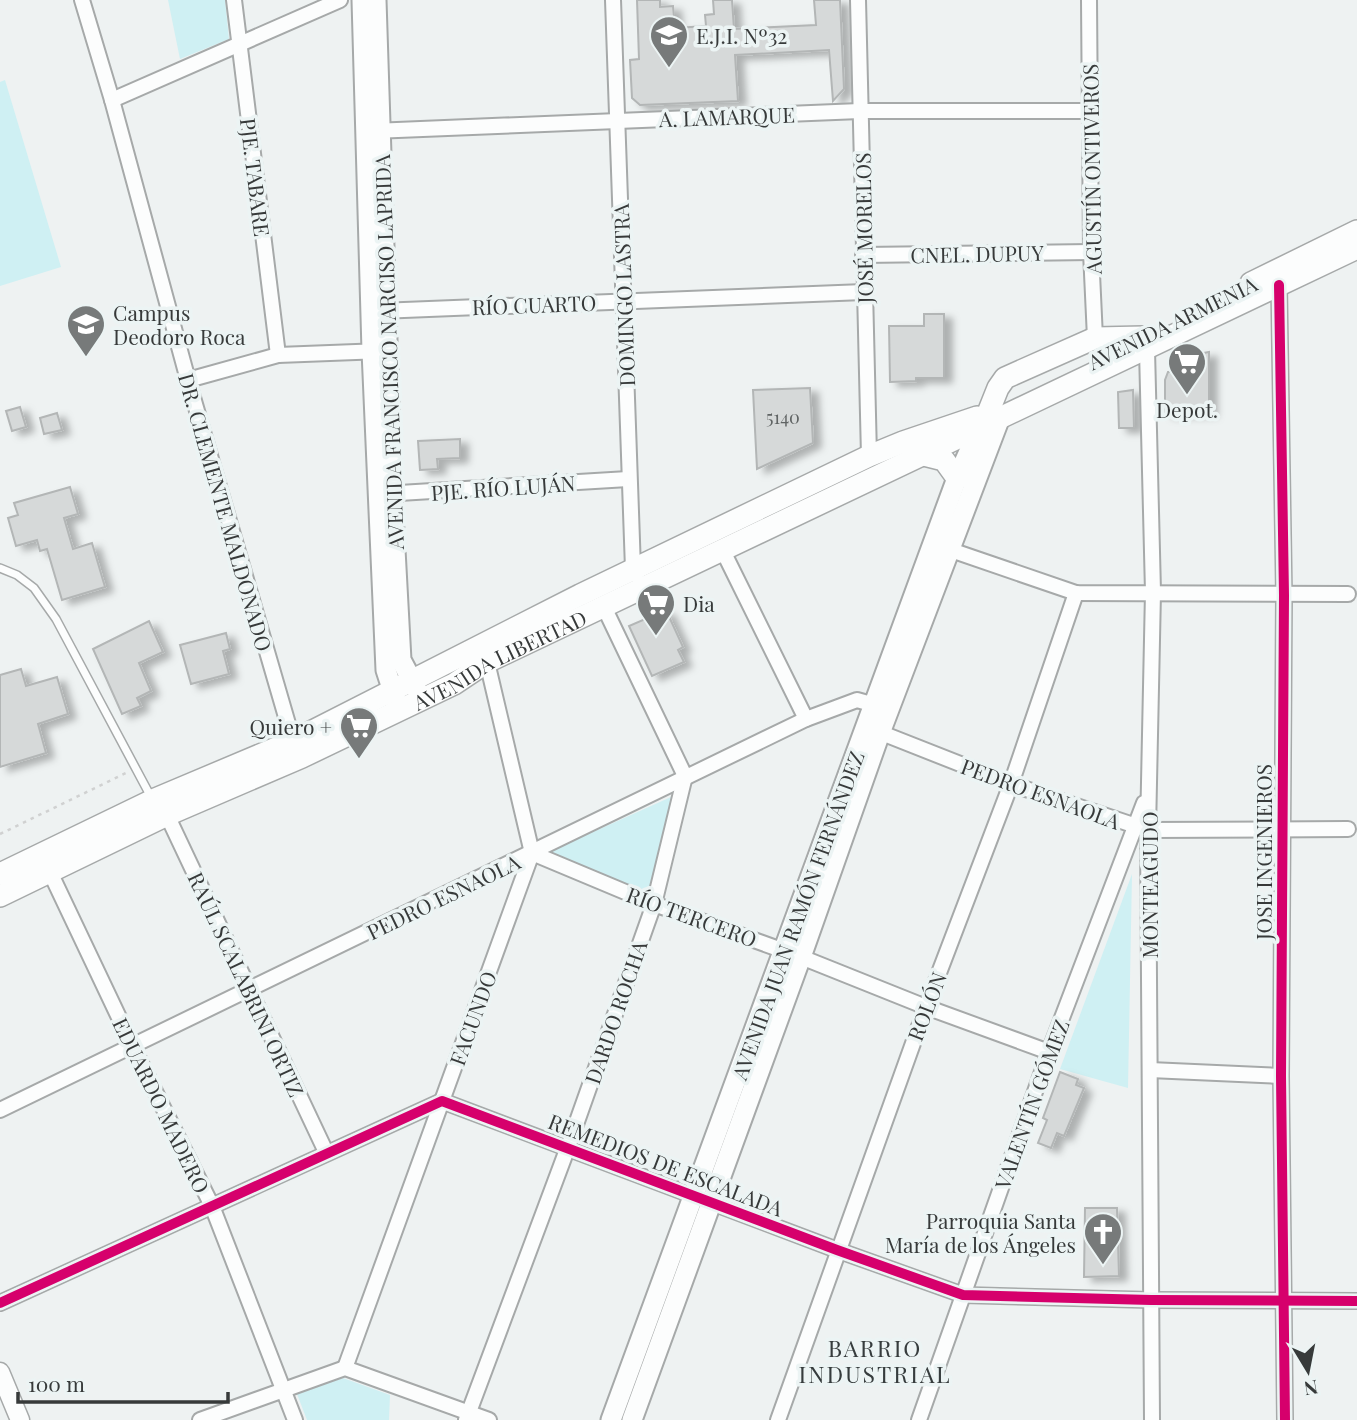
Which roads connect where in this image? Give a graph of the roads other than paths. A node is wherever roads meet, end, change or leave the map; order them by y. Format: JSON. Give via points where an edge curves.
{"nodes":[{"id":1,"x":82,"y":0,"type":"edge"},
{"id":2,"x":234,"y":0,"type":"edge"},
{"id":3,"x":340,"y":0,"type":"edge"},
{"id":4,"x":362,"y":0,"type":"edge"},
{"id":5,"x":376,"y":0,"type":"edge"},
{"id":6,"x":613,"y":0,"type":"edge"},
{"id":7,"x":858,"y":0,"type":"edge"},
{"id":8,"x":1089,"y":0,"type":"edge"},
{"id":9,"x":239,"y":43,"type":"junction"},
{"id":10,"x":112,"y":100,"type":"junction"},
{"id":11,"x":860,"y":111,"type":"junction"},
{"id":12,"x":1089,"y":111,"type":"junction"},
{"id":13,"x":617,"y":120,"type":"junction"},
{"id":14,"x":373,"y":131,"type":"junction"},
{"id":15,"x":1357,"y":231,"type":"edge"},
{"id":16,"x":1357,"y":248,"type":"edge"},
{"id":17,"x":1091,"y":252,"type":"junction"},
{"id":18,"x":863,"y":255,"type":"junction"},
{"id":19,"x":1279,"y":285,"type":"junction"},
{"id":20,"x":864,"y":292,"type":"junction"},
{"id":21,"x":624,"y":301,"type":"junction"},
{"id":22,"x":379,"y":311,"type":"junction"},
{"id":23,"x":1095,"y":338,"type":"junction"},
{"id":24,"x":1146,"y":343,"type":"junction"},
{"id":25,"x":379,"y":351,"type":"junction"},
{"id":26,"x":278,"y":355,"type":"junction"},
{"id":27,"x":188,"y":380,"type":"junction"},
{"id":28,"x":988,"y":421,"type":"junction"},
{"id":29,"x":920,"y":454,"type":"junction"},
{"id":30,"x":869,"y":457,"type":"junction"},
{"id":31,"x":957,"y":478,"type":"junction"},
{"id":32,"x":628,"y":479,"type":"junction"},
{"id":33,"x":385,"y":494,"type":"junction"},
{"id":34,"x":942,"y":547,"type":"junction"},
{"id":35,"x":722,"y":549,"type":"junction"},
{"id":36,"x":0,"y":568,"type":"edge"},
{"id":37,"x":638,"y":578,"type":"junction"},
{"id":38,"x":1153,"y":592,"type":"junction"},
{"id":39,"x":1076,"y":593,"type":"junction"},
{"id":40,"x":1284,"y":594,"type":"junction"},
{"id":41,"x":1348,"y":594,"type":"dead end"},
{"id":42,"x":604,"y":607,"type":"junction"},
{"id":43,"x":487,"y":662,"type":"junction"},
{"id":44,"x":411,"y":680,"type":"junction"},
{"id":45,"x":422,"y":699,"type":"junction"},
{"id":46,"x":396,"y":700,"type":"junction"},
{"id":47,"x":882,"y":707,"type":"junction"},
{"id":48,"x":806,"y":719,"type":"junction"},
{"id":49,"x":873,"y":729,"type":"junction"},
{"id":50,"x":293,"y":741,"type":"junction"},
{"id":51,"x":685,"y":776,"type":"junction"},
{"id":52,"x":1011,"y":784,"type":"junction"},
{"id":53,"x":160,"y":808,"type":"junction"},
{"id":54,"x":1142,"y":829,"type":"junction"},
{"id":55,"x":1348,"y":829,"type":"dead end"},
{"id":56,"x":1282,"y":830,"type":"junction"},
{"id":57,"x":532,"y":853,"type":"junction"},
{"id":58,"x":50,"y":872,"type":"junction"},
{"id":59,"x":0,"y":874,"type":"edge"},
{"id":60,"x":0,"y":896,"type":"edge"},
{"id":61,"x":654,"y":904,"type":"junction"},
{"id":62,"x":793,"y":954,"type":"junction"},
{"id":63,"x":251,"y":990,"type":"junction"},
{"id":64,"x":926,"y":1007,"type":"junction"},
{"id":65,"x":133,"y":1047,"type":"junction"},
{"id":66,"x":1049,"y":1052,"type":"junction"},
{"id":67,"x":1150,"y":1070,"type":"junction"},
{"id":68,"x":1281,"y":1076,"type":"junction"},
{"id":69,"x":442,"y":1101,"type":"junction"},
{"id":70,"x":0,"y":1110,"type":"edge"},
{"id":71,"x":568,"y":1147,"type":"junction"},
{"id":72,"x":326,"y":1152,"type":"junction"},
{"id":73,"x":702,"y":1198,"type":"junction"},
{"id":74,"x":212,"y":1206,"type":"junction"},
{"id":75,"x":837,"y":1250,"type":"junction"},
{"id":76,"x":963,"y":1295,"type":"junction"},
{"id":77,"x":1151,"y":1300,"type":"junction"},
{"id":78,"x":1284,"y":1300,"type":"junction"},
{"id":79,"x":1357,"y":1301,"type":"edge"},
{"id":80,"x":0,"y":1303,"type":"edge"},
{"id":81,"x":345,"y":1368,"type":"junction"},
{"id":82,"x":0,"y":1372,"type":"edge"},
{"id":83,"x":284,"y":1388,"type":"junction"},
{"id":84,"x":468,"y":1416,"type":"edge"},
{"id":85,"x":20,"y":1420,"type":"edge"},
{"id":86,"x":200,"y":1420,"type":"edge"},
{"id":87,"x":295,"y":1420,"type":"edge"},
{"id":88,"x":489,"y":1420,"type":"edge"},
{"id":89,"x":611,"y":1420,"type":"edge"},
{"id":90,"x":632,"y":1420,"type":"edge"},
{"id":91,"x":778,"y":1420,"type":"edge"},
{"id":92,"x":919,"y":1420,"type":"edge"},
{"id":93,"x":1152,"y":1420,"type":"edge"},
{"id":94,"x":1285,"y":1420,"type":"edge"}],
"edges":[{"from":1,"to":10,"type":"street","name":"DR. CLEMENTE MALDONADO"},
{"from":2,"to":9,"type":"street","name":"PJE. TABARE"},
{"from":3,"to":9,"type":"street"},
{"from":4,"to":14,"type":"main road","name":"AVENIDA FRANCISCO NARCISO LAPRIDA"},
{"from":5,"to":14,"type":"main road","name":"AVENIDA FRANCISCO NARCISO LAPRIDA"},
{"from":6,"to":13,"type":"street","name":"DOMINGO LASTRA"},
{"from":7,"to":11,"type":"street","name":"JOSÉ MORELOS"},
{"from":8,"to":12,"type":"street","name":"AGUSTÍN ONTIVEROS"},
{"from":9,"to":10,"type":"street"},
{"from":9,"to":26,"type":"street","name":"PJE. TABARE"},
{"from":10,"to":27,"type":"street","name":"DR. CLEMENTE MALDONADO"},
{"from":11,"to":12,"type":"street","name":"A. LAMARQUE"},
{"from":11,"to":13,"type":"street","name":"A. LAMARQUE"},
{"from":11,"to":18,"type":"street","name":"JOSÉ MORELOS"},
{"from":12,"to":17,"type":"street","name":"AGUSTÍN ONTIVEROS"},
{"from":13,"to":14,"type":"street","name":"A. LAMARQUE"},
{"from":13,"to":21,"type":"street","name":"DOMINGO LASTRA"},
{"from":14,"to":22,"type":"main road","name":"AVENIDA FRANCISCO NARCISO LAPRIDA"},
{"from":15,"to":24,"type":"main road","name":"AVENIDA ARMENIA"},
{"from":16,"to":19,"type":"main road","name":"AVENIDA ARMENIA"},
{"from":17,"to":18,"type":"street","name":"CNEL. DUPUY"},
{"from":17,"to":23,"type":"street","name":"AGUSTÍN ONTIVEROS"},
{"from":18,"to":20,"type":"street","name":"JOSÉ MORELOS"},
{"from":19,"to":24,"type":"main road","name":"AVENIDA ARMENIA"},
{"from":19,"to":40,"type":"street","name":"JOSE INGENIEROS"},
{"from":20,"to":21,"type":"street","name":"RÍO CUARTO"},
{"from":20,"to":30,"type":"street","name":"JOSÉ MORELOS"},
{"from":21,"to":22,"type":"street","name":"RÍO CUARTO"},
{"from":21,"to":32,"type":"street","name":"DOMINGO LASTRA"},
{"from":22,"to":25,"type":"main road","name":"AVENIDA FRANCISCO NARCISO LAPRIDA"},
{"from":23,"to":24,"type":"main road"},
{"from":23,"to":28,"type":"main road","via":[[1006,378],[998,388]]},
{"from":24,"to":28,"type":"main road","name":"AVENIDA ARMENIA"},
{"from":24,"to":38,"type":"street","name":"MONTEAGUDO"},
{"from":25,"to":26,"type":"street"},
{"from":25,"to":33,"type":"main road","name":"AVENIDA FRANCISCO NARCISO LAPRIDA"},
{"from":26,"to":27,"type":"street"},
{"from":27,"to":50,"type":"street","name":"DR. CLEMENTE MALDONADO"},
{"from":28,"to":29,"type":"main road","name":"AVENIDA LIBERTAD"},
{"from":28,"to":30,"type":"main road","name":"AVENIDA LIBERTAD","via":[[903,442]]},
{"from":28,"to":31,"type":"main road","name":"AVENIDA JUAN RAMÓN FERNÁNDEZ"},
{"from":28,"to":34,"type":"main road","name":"AVENIDA JUAN RAMÓN FERNÁNDEZ"},
{"from":29,"to":31,"type":"main road","via":[[944,460]]},
{"from":29,"to":35,"type":"main road","name":"AVENIDA LIBERTAD"},
{"from":30,"to":37,"type":"main road","name":"AVENIDA LIBERTAD"},
{"from":31,"to":34,"type":"main road","name":"AVENIDA JUAN RAMÓN FERNÁNDEZ"},
{"from":32,"to":33,"type":"street","name":"PJE. RÍO LUJÁN"},
{"from":32,"to":37,"type":"street","name":"DOMINGO LASTRA"},
{"from":33,"to":44,"type":"main road","name":"AVENIDA FRANCISCO NARCISO LAPRIDA","via":[[401,660]]},
{"from":33,"to":46,"type":"main road","name":"AVENIDA FRANCISCO NARCISO LAPRIDA","via":[[386,670]]},
{"from":34,"to":39,"type":"street"},
{"from":34,"to":47,"type":"main road","name":"AVENIDA JUAN RAMÓN FERNÁNDEZ"},
{"from":35,"to":37,"type":"main road","name":"AVENIDA LIBERTAD"},
{"from":35,"to":48,"type":"street"},
{"from":36,"to":53,"type":"lane","via":[[34,588],[56,619]]},
{"from":37,"to":42,"type":"main road","name":"AVENIDA LIBERTAD"},
{"from":37,"to":44,"type":"main road","name":"AVENIDA LIBERTAD"},
{"from":38,"to":39,"type":"street"},
{"from":38,"to":40,"type":"street"},
{"from":38,"to":54,"type":"street","name":"MONTEAGUDO","via":[[1149,791]]},
{"from":39,"to":52,"type":"street","name":"ROLÓN"},
{"from":40,"to":41,"type":"street"},
{"from":40,"to":56,"type":"street","name":"JOSE INGENIEROS"},
{"from":42,"to":43,"type":"main road","name":"AVENIDA LIBERTAD"},
{"from":42,"to":51,"type":"street"},
{"from":43,"to":45,"type":"main road","name":"AVENIDA LIBERTAD"},
{"from":43,"to":57,"type":"street"},
{"from":44,"to":45,"type":"main road","name":"AVENIDA FRANCISCO NARCISO LAPRIDA"},
{"from":44,"to":46,"type":"main road","name":"AVENIDA LIBERTAD"},
{"from":45,"to":46,"type":"main road","name":"AVENIDA LIBERTAD"},
{"from":46,"to":50,"type":"main road","name":"AVENIDA LIBERTAD"},
{"from":46,"to":53,"type":"main road","name":"AVENIDA LIBERTAD","via":[[302,757]]},
{"from":47,"to":48,"type":"street","name":"PEDRO ESNAOLA","via":[[857,700]]},
{"from":47,"to":49,"type":"main road","name":"AVENIDA JUAN RAMÓN FERNÁNDEZ"},
{"from":48,"to":51,"type":"street","name":"PEDRO ESNAOLA"},
{"from":49,"to":52,"type":"street","name":"PEDRO ESNAOLA"},
{"from":49,"to":62,"type":"main road","name":"AVENIDA JUAN RAMÓN FERNÁNDEZ"},
{"from":50,"to":53,"type":"main road","name":"AVENIDA LIBERTAD"},
{"from":51,"to":57,"type":"street","name":"PEDRO ESNAOLA"},
{"from":51,"to":61,"type":"street","name":"DARDO ROCHA"},
{"from":52,"to":54,"type":"street","name":"PEDRO ESNAOLA"},
{"from":52,"to":64,"type":"street","name":"ROLÓN"},
{"from":53,"to":58,"type":"main road","name":"AVENIDA LIBERTAD"},
{"from":53,"to":59,"type":"main road","name":"AVENIDA LIBERTAD"},
{"from":53,"to":63,"type":"street","name":"RAÚL SCALABRINI ORTIZ"},
{"from":54,"to":56,"type":"street","name":"PEDRO ESNAOLA"},
{"from":54,"to":66,"type":"street","name":"VALENTÍN GÓMEZ"},
{"from":54,"to":67,"type":"street","name":"MONTEAGUDO"},
{"from":55,"to":56,"type":"street","name":"PEDRO ESNAOLA"},
{"from":56,"to":68,"type":"street","name":"JOSE INGENIEROS"},
{"from":57,"to":61,"type":"street","name":"RÍO TERCERO"},
{"from":57,"to":63,"type":"street","name":"PEDRO ESNAOLA"},
{"from":57,"to":69,"type":"street","name":"FACUNDO"},
{"from":58,"to":60,"type":"main road","name":"AVENIDA LIBERTAD"},
{"from":58,"to":65,"type":"street","name":"EDUARDO MADERO"},
{"from":61,"to":62,"type":"street","name":"RÍO TERCERO"},
{"from":61,"to":71,"type":"street","name":"DARDO ROCHA"},
{"from":62,"to":64,"type":"street","name":"RÍO TERCERO"},
{"from":62,"to":73,"type":"main road","name":"AVENIDA JUAN RAMÓN FERNÁNDEZ"},
{"from":63,"to":65,"type":"street","name":"PEDRO ESNAOLA"},
{"from":63,"to":72,"type":"street","name":"RAÚL SCALABRINI ORTIZ"},
{"from":64,"to":66,"type":"street","name":"RÍO TERCERO"},
{"from":64,"to":75,"type":"street","name":"ROLÓN"},
{"from":65,"to":70,"type":"street","name":"PEDRO ESNAOLA"},
{"from":65,"to":74,"type":"street","name":"EDUARDO MADERO"},
{"from":66,"to":76,"type":"street","name":"VALENTÍN GÓMEZ"},
{"from":67,"to":68,"type":"street"},
{"from":67,"to":77,"type":"street","name":"MONTEAGUDO"},
{"from":68,"to":78,"type":"street","name":"JOSE INGENIEROS"},
{"from":69,"to":71,"type":"street","name":"REMEDIOS DE ESCALADA"},
{"from":69,"to":72,"type":"street"},
{"from":69,"to":81,"type":"street","name":"FACUNDO"},
{"from":71,"to":73,"type":"street","name":"REMEDIOS DE ESCALADA"},
{"from":71,"to":84,"type":"street","name":"DARDO ROCHA"},
{"from":72,"to":74,"type":"street"},
{"from":73,"to":75,"type":"street","name":"REMEDIOS DE ESCALADA"},
{"from":73,"to":89,"type":"main road","name":"AVENIDA JUAN RAMÓN FERNÁNDEZ"},
{"from":73,"to":90,"type":"main road","name":"AVENIDA JUAN RAMÓN FERNÁNDEZ"},
{"from":74,"to":80,"type":"street"},
{"from":74,"to":83,"type":"street","name":"EDUARDO MADERO"},
{"from":75,"to":76,"type":"street","name":"REMEDIOS DE ESCALADA"},
{"from":75,"to":91,"type":"street","name":"ROLÓN"},
{"from":76,"to":77,"type":"street","name":"REMEDIOS DE ESCALADA"},
{"from":76,"to":92,"type":"street","name":"VALENTÍN GÓMEZ"},
{"from":77,"to":78,"type":"street","name":"REMEDIOS DE ESCALADA"},
{"from":77,"to":93,"type":"street","name":"MONTEAGUDO"},
{"from":78,"to":79,"type":"street","name":"REMEDIOS DE ESCALADA"},
{"from":78,"to":94,"type":"street","name":"JOSE INGENIEROS"},
{"from":81,"to":83,"type":"street"},
{"from":81,"to":84,"type":"street"},
{"from":82,"to":85,"type":"street"},
{"from":83,"to":86,"type":"street"},
{"from":83,"to":87,"type":"street","name":"EDUARDO MADERO"},
{"from":84,"to":88,"type":"street"}]}
